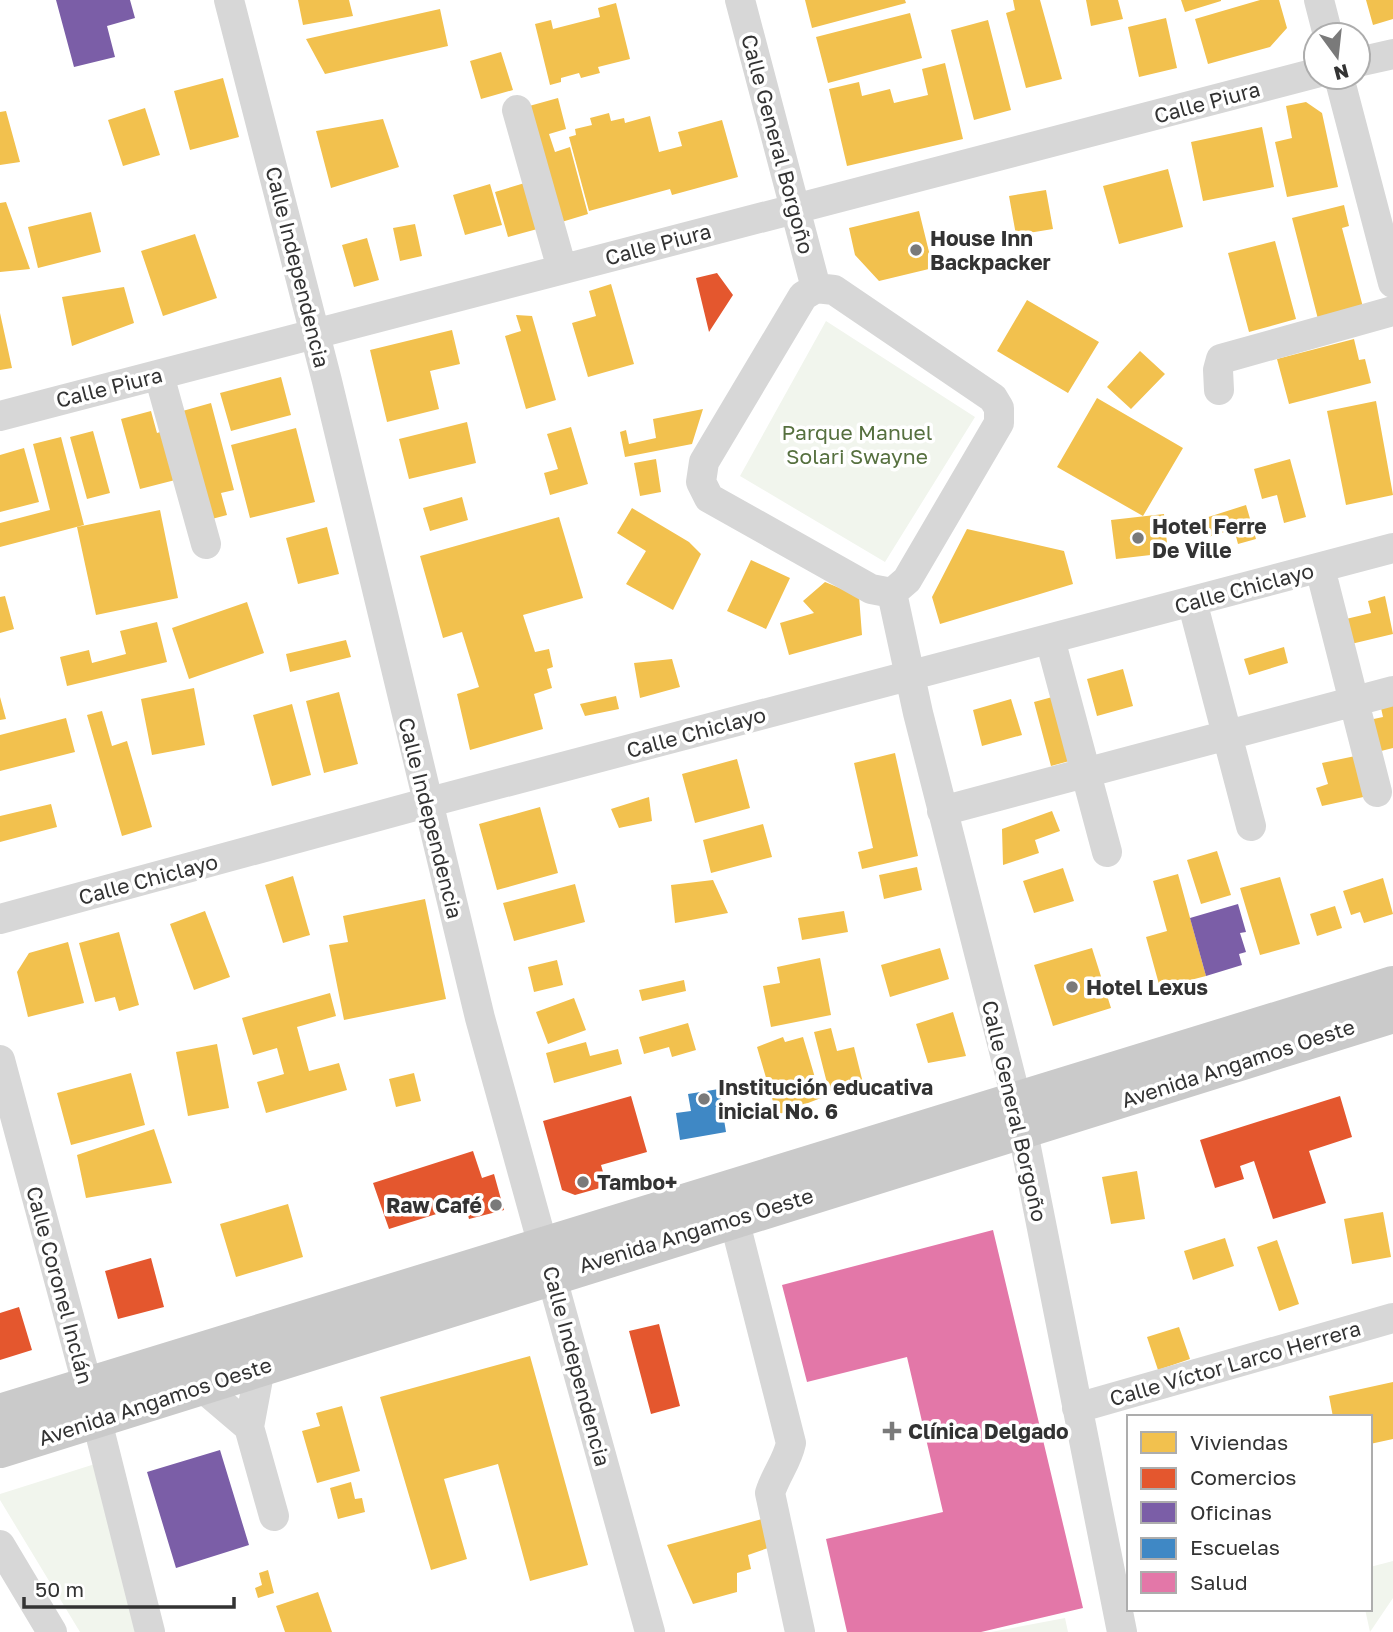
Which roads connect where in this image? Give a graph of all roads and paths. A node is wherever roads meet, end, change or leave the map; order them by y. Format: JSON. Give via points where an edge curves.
{"nodes":[{"id":1,"x":229,"y":0,"type":"edge"},
{"id":2,"x":740,"y":0,"type":"edge"},
{"id":3,"x":1319,"y":0,"type":"edge"},
{"id":4,"x":1324,"y":21,"type":"edge"},
{"id":5,"x":1393,"y":54,"type":"edge"},
{"id":6,"x":1372,"y":59,"type":"edge"},
{"id":7,"x":1302,"y":77,"type":"edge"},
{"id":8,"x":1343,"y":91,"type":"edge"},
{"id":9,"x":517,"y":110,"type":"dead end"},
{"id":10,"x":795,"y":208,"type":"junction"},
{"id":11,"x":562,"y":269,"type":"junction"},
{"id":12,"x":1393,"y":283,"type":"edge"},
{"id":13,"x":817,"y":288,"type":"junction"},
{"id":14,"x":1393,"y":311,"type":"edge"},
{"id":15,"x":316,"y":335,"type":"junction"},
{"id":16,"x":159,"y":374,"type":"junction"},
{"id":17,"x":1219,"y":390,"type":"dead end"},
{"id":18,"x":0,"y":416,"type":"edge"},
{"id":19,"x":206,"y":544,"type":"dead end"},
{"id":20,"x":1393,"y":548,"type":"edge"},
{"id":21,"x":1320,"y":568,"type":"junction"},
{"id":22,"x":892,"y":593,"type":"junction"},
{"id":23,"x":1192,"y":601,"type":"junction"},
{"id":24,"x":1050,"y":639,"type":"junction"},
{"id":25,"x":909,"y":676,"type":"junction"},
{"id":26,"x":1393,"y":691,"type":"edge"},
{"id":27,"x":1354,"y":702,"type":"junction"},
{"id":28,"x":1228,"y":735,"type":"junction"},
{"id":29,"x":1086,"y":773,"type":"junction"},
{"id":30,"x":1377,"y":792,"type":"dead end"},
{"id":31,"x":426,"y":803,"type":"junction"},
{"id":32,"x":942,"y":811,"type":"junction"},
{"id":33,"x":1251,"y":826,"type":"dead end"},
{"id":34,"x":1107,"y":852,"type":"dead end"},
{"id":35,"x":0,"y":919,"type":"edge"},
{"id":36,"x":1393,"y":985,"type":"edge"},
{"id":37,"x":1393,"y":1014,"type":"edge"},
{"id":38,"x":0,"y":1060,"type":"edge"},
{"id":39,"x":1019,"y":1117,"type":"junction"},
{"id":40,"x":734,"y":1219,"type":"junction"},
{"id":41,"x":547,"y":1261,"type":"junction"},
{"id":42,"x":1393,"y":1318,"type":"edge"},
{"id":43,"x":260,"y":1368,"type":"junction"},
{"id":44,"x":202,"y":1387,"type":"junction"},
{"id":45,"x":92,"y":1403,"type":"junction"},
{"id":46,"x":1077,"y":1409,"type":"junction"},
{"id":47,"x":0,"y":1413,"type":"edge"},
{"id":48,"x":249,"y":1427,"type":"junction"},
{"id":49,"x":0,"y":1449,"type":"edge"},
{"id":50,"x":274,"y":1516,"type":"dead end"},
{"id":51,"x":0,"y":1545,"type":"edge"},
{"id":52,"x":52,"y":1632,"type":"edge"},
{"id":53,"x":150,"y":1632,"type":"edge"},
{"id":54,"x":650,"y":1632,"type":"edge"},
{"id":55,"x":800,"y":1632,"type":"edge"},
{"id":56,"x":1122,"y":1632,"type":"edge"}],
"edges":[{"from":1,"to":15,"type":"street","name":"Calle Independencia"},
{"from":2,"to":10,"type":"street","name":"Calle General Borgoño"},
{"from":3,"to":4,"type":"street"},
{"from":5,"to":6,"type":"street"},
{"from":7,"to":10,"type":"street","name":"Calle Piura"},
{"from":8,"to":12,"type":"street"},
{"from":9,"to":11,"type":"street"},
{"from":10,"to":11,"type":"street","name":"Calle Piura"},
{"from":10,"to":13,"type":"street","name":"Calle General Borgoño"},
{"from":11,"to":15,"type":"street","name":"Calle Piura"},
{"from":13,"to":22,"type":"street","via":[[834,290],[993,398],[999,408],[993,435],[907,580]]},
{"from":13,"to":22,"type":"street","via":[[803,296],[704,462],[701,482],[709,498],[871,589]]},
{"from":14,"to":17,"type":"street","via":[[1221,359]]},
{"from":15,"to":16,"type":"street","name":"Calle Piura"},
{"from":15,"to":31,"type":"street","name":"Calle Independencia"},
{"from":16,"to":18,"type":"street","name":"Calle Piura"},
{"from":16,"to":19,"type":"street"},
{"from":20,"to":21,"type":"street","name":"Calle Chiclayo"},
{"from":21,"to":23,"type":"street","name":"Calle Chiclayo"},
{"from":21,"to":27,"type":"street"},
{"from":22,"to":25,"type":"street","name":"Calle General Borgoño"},
{"from":23,"to":24,"type":"street","name":"Calle Chiclayo"},
{"from":23,"to":28,"type":"street"},
{"from":24,"to":25,"type":"street","name":"Calle Chiclayo"},
{"from":24,"to":29,"type":"street"},
{"from":25,"to":31,"type":"street","name":"Calle Chiclayo"},
{"from":25,"to":32,"type":"street","name":"Calle General Borgoño"},
{"from":26,"to":27,"type":"street"},
{"from":27,"to":28,"type":"street"},
{"from":27,"to":30,"type":"street"},
{"from":28,"to":29,"type":"street"},
{"from":28,"to":33,"type":"street"},
{"from":29,"to":32,"type":"street"},
{"from":29,"to":34,"type":"street"},
{"from":31,"to":35,"type":"street","name":"Calle Chiclayo"},
{"from":31,"to":41,"type":"street","name":"Calle Independencia"},
{"from":32,"to":39,"type":"street","name":"Calle General Borgoño"},
{"from":36,"to":39,"type":"main road","name":"Avenida Angamos Oeste"},
{"from":37,"to":39,"type":"main road","name":"Avenida Angamos Oeste"},
{"from":38,"to":45,"type":"street","name":"Calle Coronel Inclán"},
{"from":39,"to":40,"type":"main road","name":"Avenida Angamos Oeste"},
{"from":39,"to":41,"type":"main road","name":"Avenida Angamos Oeste"},
{"from":39,"to":46,"type":"street","name":"Calle General Borgoño"},
{"from":40,"to":41,"type":"main road","name":"Avenida Angamos Oeste"},
{"from":40,"to":55,"type":"street","via":[[791,1443],[787,1462],[775,1476],[770,1493]]},
{"from":41,"to":43,"type":"main road","name":"Avenida Angamos Oeste"},
{"from":41,"to":45,"type":"main road","name":"Avenida Angamos Oeste"},
{"from":41,"to":54,"type":"street","name":"Calle Independencia"},
{"from":42,"to":46,"type":"street","name":"Calle Víctor Larco Herrera"},
{"from":43,"to":44,"type":"main road","name":"Avenida Angamos Oeste"},
{"from":43,"to":48,"type":"street"},
{"from":44,"to":45,"type":"main road","name":"Avenida Angamos Oeste"},
{"from":44,"to":48,"type":"street"},
{"from":45,"to":47,"type":"main road","name":"Avenida Angamos Oeste"},
{"from":45,"to":49,"type":"main road","name":"Avenida Angamos Oeste"},
{"from":45,"to":53,"type":"street","name":"Calle Coronel Inclán"},
{"from":46,"to":56,"type":"street","name":"Calle General Borgoño"},
{"from":48,"to":50,"type":"street"},
{"from":51,"to":52,"type":"street"}]}
